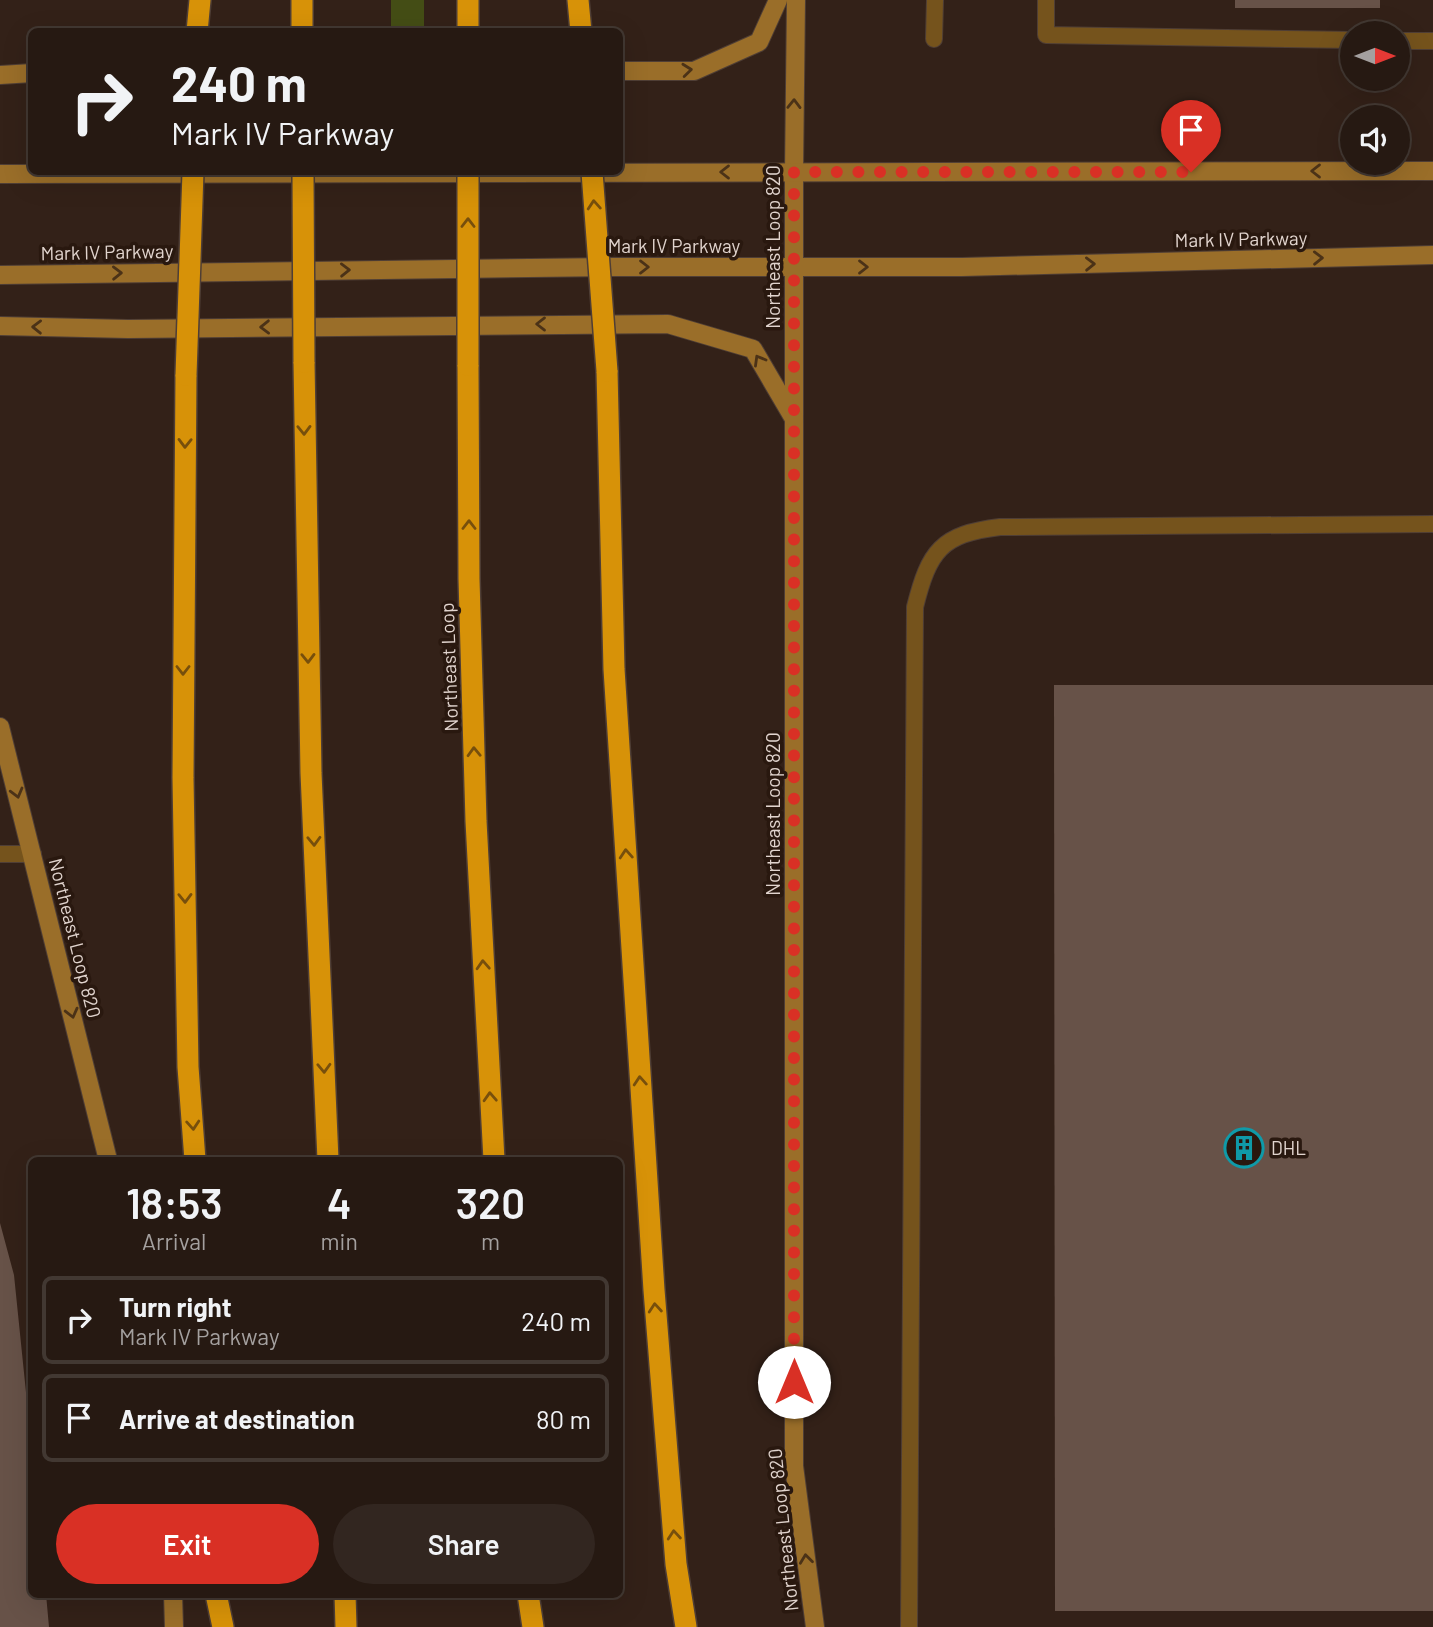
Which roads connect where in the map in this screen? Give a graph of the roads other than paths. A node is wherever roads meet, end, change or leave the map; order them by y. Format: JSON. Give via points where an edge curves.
{"nodes":[{"id":1,"x":468,"y":0,"type":"edge"},
{"id":2,"x":778,"y":0,"type":"edge"},
{"id":3,"x":796,"y":0,"type":"edge"},
{"id":4,"x":935,"y":0,"type":"edge"},
{"id":5,"x":1046,"y":0,"type":"edge"},
{"id":6,"x":578,"y":2,"type":"edge"},
{"id":7,"x":468,"y":28,"type":"edge"},
{"id":8,"x":580,"y":28,"type":"edge"},
{"id":9,"x":934,"y":39,"type":"dead end"},
{"id":10,"x":1340,"y":40,"type":"edge"},
{"id":11,"x":1410,"y":41,"type":"edge"},
{"id":12,"x":1433,"y":41,"type":"edge"},
{"id":13,"x":623,"y":71,"type":"edge"},
{"id":14,"x":28,"y":74,"type":"edge"},
{"id":15,"x":0,"y":75,"type":"edge"},
{"id":16,"x":623,"y":172,"type":"edge"},
{"id":17,"x":794,"y":172,"type":"junction"},
{"id":18,"x":1433,"y":172,"type":"edge"},
{"id":19,"x":0,"y":174,"type":"edge"},
{"id":20,"x":28,"y":174,"type":"edge"},
{"id":21,"x":192,"y":175,"type":"edge"},
{"id":22,"x":303,"y":175,"type":"edge"},
{"id":23,"x":468,"y":175,"type":"edge"},
{"id":24,"x":592,"y":175,"type":"edge"},
{"id":25,"x":1433,"y":256,"type":"edge"},
{"id":26,"x":795,"y":267,"type":"junction"},
{"id":27,"x":0,"y":275,"type":"edge"},
{"id":28,"x":0,"y":326,"type":"edge"},
{"id":29,"x":794,"y":419,"type":"junction"},
{"id":30,"x":1433,"y":524,"type":"edge"},
{"id":31,"x":0,"y":727,"type":"edge"},
{"id":32,"x":0,"y":854,"type":"edge"},
{"id":33,"x":33,"y":854,"type":"junction"},
{"id":34,"x":107,"y":1157,"type":"edge"},
{"id":35,"x":195,"y":1157,"type":"edge"},
{"id":36,"x":328,"y":1157,"type":"edge"},
{"id":37,"x":494,"y":1157,"type":"edge"},
{"id":38,"x":173,"y":1598,"type":"edge"},
{"id":39,"x":211,"y":1598,"type":"edge"},
{"id":40,"x":217,"y":1598,"type":"edge"},
{"id":41,"x":345,"y":1598,"type":"edge"},
{"id":42,"x":174,"y":1627,"type":"edge"},
{"id":43,"x":211,"y":1627,"type":"edge"},
{"id":44,"x":223,"y":1627,"type":"edge"},
{"id":45,"x":346,"y":1627,"type":"edge"},
{"id":46,"x":684,"y":1627,"type":"edge"},
{"id":47,"x":815,"y":1627,"type":"edge"},
{"id":48,"x":909,"y":1627,"type":"edge"}],
"edges":[{"from":1,"to":7,"type":"highway"},
{"from":13,"to":2,"type":"main road","one_way":true,"via":[[694,71],[759,42]]},
{"from":17,"to":3,"type":"main road","name":"Northeast Loop 820","one_way":true},
{"from":4,"to":9,"type":"lane"},
{"from":5,"to":10,"type":"lane","via":[[1046,35]]},
{"from":6,"to":8,"type":"highway"},
{"from":11,"to":12,"type":"lane"},
{"from":14,"to":15,"type":"main road"},
{"from":17,"to":16,"type":"main road","one_way":true},
{"from":18,"to":17,"type":"main road","one_way":true},
{"from":17,"to":26,"type":"main road","name":"Northeast Loop 820"},
{"from":20,"to":19,"type":"main road","one_way":true},
{"from":21,"to":35,"type":"highway","one_way":true,"bridge":true,"via":[[183,778],[188,1067]]},
{"from":22,"to":36,"type":"highway","one_way":true,"bridge":true,"via":[[311,773]]},
{"from":37,"to":23,"type":"highway","name":"Northeast Loop","one_way":true,"bridge":true,"via":[[469,579]]},
{"from":46,"to":24,"type":"highway","one_way":true,"bridge":true,"via":[[653,1290],[614,669],[607,371]]},
{"from":26,"to":25,"type":"main road","name":"Mark IV Parkway","one_way":true},
{"from":27,"to":26,"type":"main road","name":"Mark IV Parkway","one_way":true},
{"from":26,"to":29,"type":"main road","name":"Northeast Loop 820"},
{"from":29,"to":28,"type":"main road","one_way":true,"via":[[753,349],[668,324]]},
{"from":47,"to":29,"type":"main road","name":"Northeast Loop 820","one_way":true,"via":[[794,1466]]},
{"from":30,"to":48,"type":"lane","via":[[1000,527],[954,537],[923,574],[915,607]]},
{"from":31,"to":33,"type":"main road","name":"Northeast Loop 820","one_way":true},
{"from":32,"to":33,"type":"lane"},
{"from":33,"to":34,"type":"main road","name":"Northeast Loop 820","one_way":true},
{"from":38,"to":42,"type":"main road"},
{"from":39,"to":43,"type":"highway"},
{"from":40,"to":44,"type":"highway"},
{"from":41,"to":45,"type":"highway"}]}
